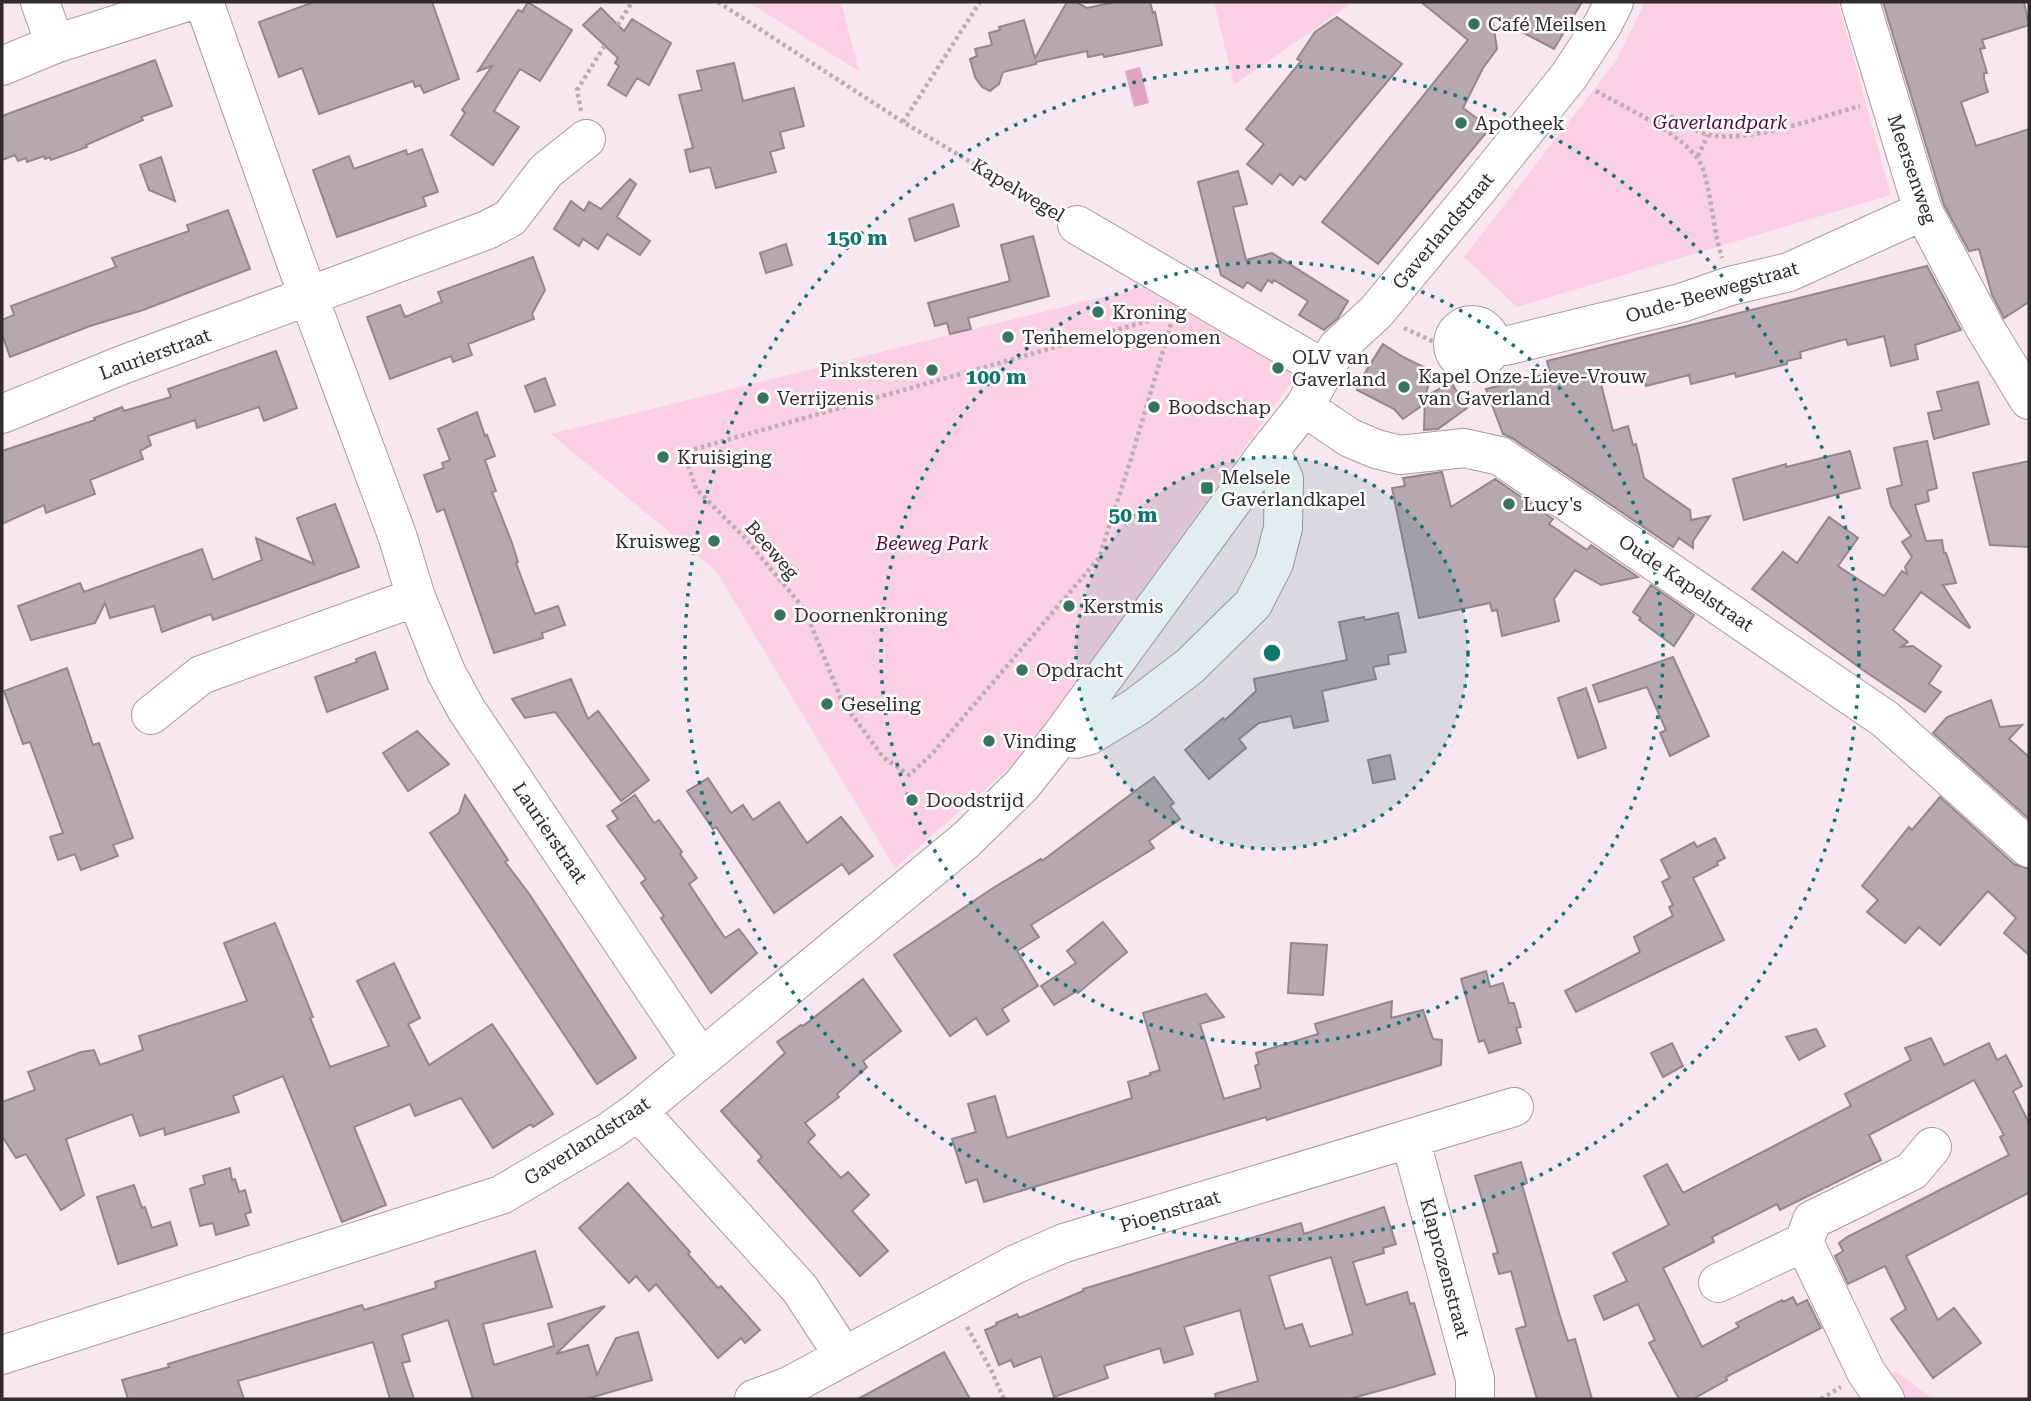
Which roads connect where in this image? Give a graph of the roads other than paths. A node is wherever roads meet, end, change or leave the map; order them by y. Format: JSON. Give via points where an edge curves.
{"nodes":[{"id":1,"x":40,"y":2,"type":"edge"},
{"id":2,"x":187,"y":2,"type":"edge"},
{"id":3,"x":204,"y":2,"type":"edge"},
{"id":4,"x":1614,"y":2,"type":"edge"},
{"id":5,"x":1860,"y":2,"type":"edge"},
{"id":6,"x":55,"y":44,"type":"junction"},
{"id":7,"x":2,"y":66,"type":"edge"},
{"id":8,"x":586,"y":139,"type":"road end"},
{"id":9,"x":1923,"y":211,"type":"junction"},
{"id":10,"x":1077,"y":225,"type":"road end"},
{"id":11,"x":308,"y":296,"type":"junction"},
{"id":12,"x":1454,"y":351,"type":"road end"},
{"id":13,"x":1324,"y":369,"type":"junction"},
{"id":14,"x":2029,"y":400,"type":"edge"},
{"id":15,"x":1304,"y":407,"type":"junction"},
{"id":16,"x":2,"y":414,"type":"edge"},
{"id":17,"x":1266,"y":455,"type":"junction"},
{"id":18,"x":415,"y":597,"type":"junction"},
{"id":19,"x":151,"y":715,"type":"dead end"},
{"id":20,"x":1061,"y":736,"type":"junction"},
{"id":21,"x":2029,"y":848,"type":"edge"},
{"id":22,"x":701,"y":1059,"type":"junction"},
{"id":23,"x":1514,"y":1107,"type":"dead end"},
{"id":24,"x":638,"y":1111,"type":"junction"},
{"id":25,"x":1410,"y":1138,"type":"junction"},
{"id":26,"x":1932,"y":1147,"type":"dead end"},
{"id":27,"x":1804,"y":1242,"type":"junction"},
{"id":28,"x":1718,"y":1283,"type":"dead end"},
{"id":29,"x":2,"y":1355,"type":"edge"},
{"id":30,"x":844,"y":1355,"type":"junction"},
{"id":31,"x":754,"y":1399,"type":"edge"},
{"id":32,"x":1475,"y":1399,"type":"edge"},
{"id":33,"x":1885,"y":1399,"type":"edge"}],
"edges":[{"from":1,"to":6,"type":"street"},
{"from":2,"to":6,"type":"street"},
{"from":3,"to":11,"type":"street","name":"Laurierstraat"},
{"from":4,"to":13,"type":"street","name":"Gaverlandstraat","via":[[1569,76]]},
{"from":5,"to":9,"type":"street","name":"Meersenweg"},
{"from":6,"to":7,"type":"street"},
{"from":8,"to":11,"type":"street","name":"Laurierstraat","via":[[546,171],[510,218]]},
{"from":9,"to":12,"type":"street","name":"Oude-Beewegstraat","via":[[1789,272],[1681,303],[1505,346],[1492,345],[1486,330],[1469,325],[1460,328],[1453,339]]},
{"from":9,"to":14,"type":"street","name":"Meersenweg"},
{"from":10,"to":13,"type":"street","name":"Kapelwegel"},
{"from":11,"to":16,"type":"street","name":"Laurierstraat"},
{"from":11,"to":18,"type":"street","name":"Laurierstraat","via":[[397,535]]},
{"from":13,"to":15,"type":"street","name":"Gaverlandstraat"},
{"from":15,"to":17,"type":"street","name":"Gaverlandstraat"},
{"from":15,"to":21,"type":"street","name":"Oude Kapelstraat","via":[[1350,438],[1388,452],[1400,455],[1464,447],[1500,456],[1885,719]]},
{"from":17,"to":20,"type":"street","name":"Gaverlandstraat"},
{"from":17,"to":20,"type":"street","via":[[1284,479],[1283,528],[1274,563],[1253,604],[1190,666],[1136,708],[1090,735],[1076,739]]},
{"from":18,"to":19,"type":"street","via":[[201,675]]},
{"from":18,"to":22,"type":"street","name":"Laurierstraat","via":[[466,709]]},
{"from":20,"to":22,"type":"street","name":"Gaverlandstraat","via":[[1022,785],[966,840]]},
{"from":22,"to":24,"type":"street","name":"Gaverlandstraat"},
{"from":23,"to":25,"type":"street","name":"Pioenstraat"},
{"from":24,"to":29,"type":"street","name":"Gaverlandstraat","via":[[501,1195]]},
{"from":24,"to":30,"type":"street","via":[[800,1289]]},
{"from":25,"to":30,"type":"street","name":"Pioenstraat","via":[[1064,1243]]},
{"from":25,"to":32,"type":"street","name":"Klaprozenstraat","via":[[1475,1379]]},
{"from":26,"to":27,"type":"street","via":[[1912,1171],[1812,1220]]},
{"from":27,"to":28,"type":"street"},
{"from":27,"to":33,"type":"street","via":[[1866,1372]]},
{"from":30,"to":31,"type":"street","name":"Pioenstraat"}]}
